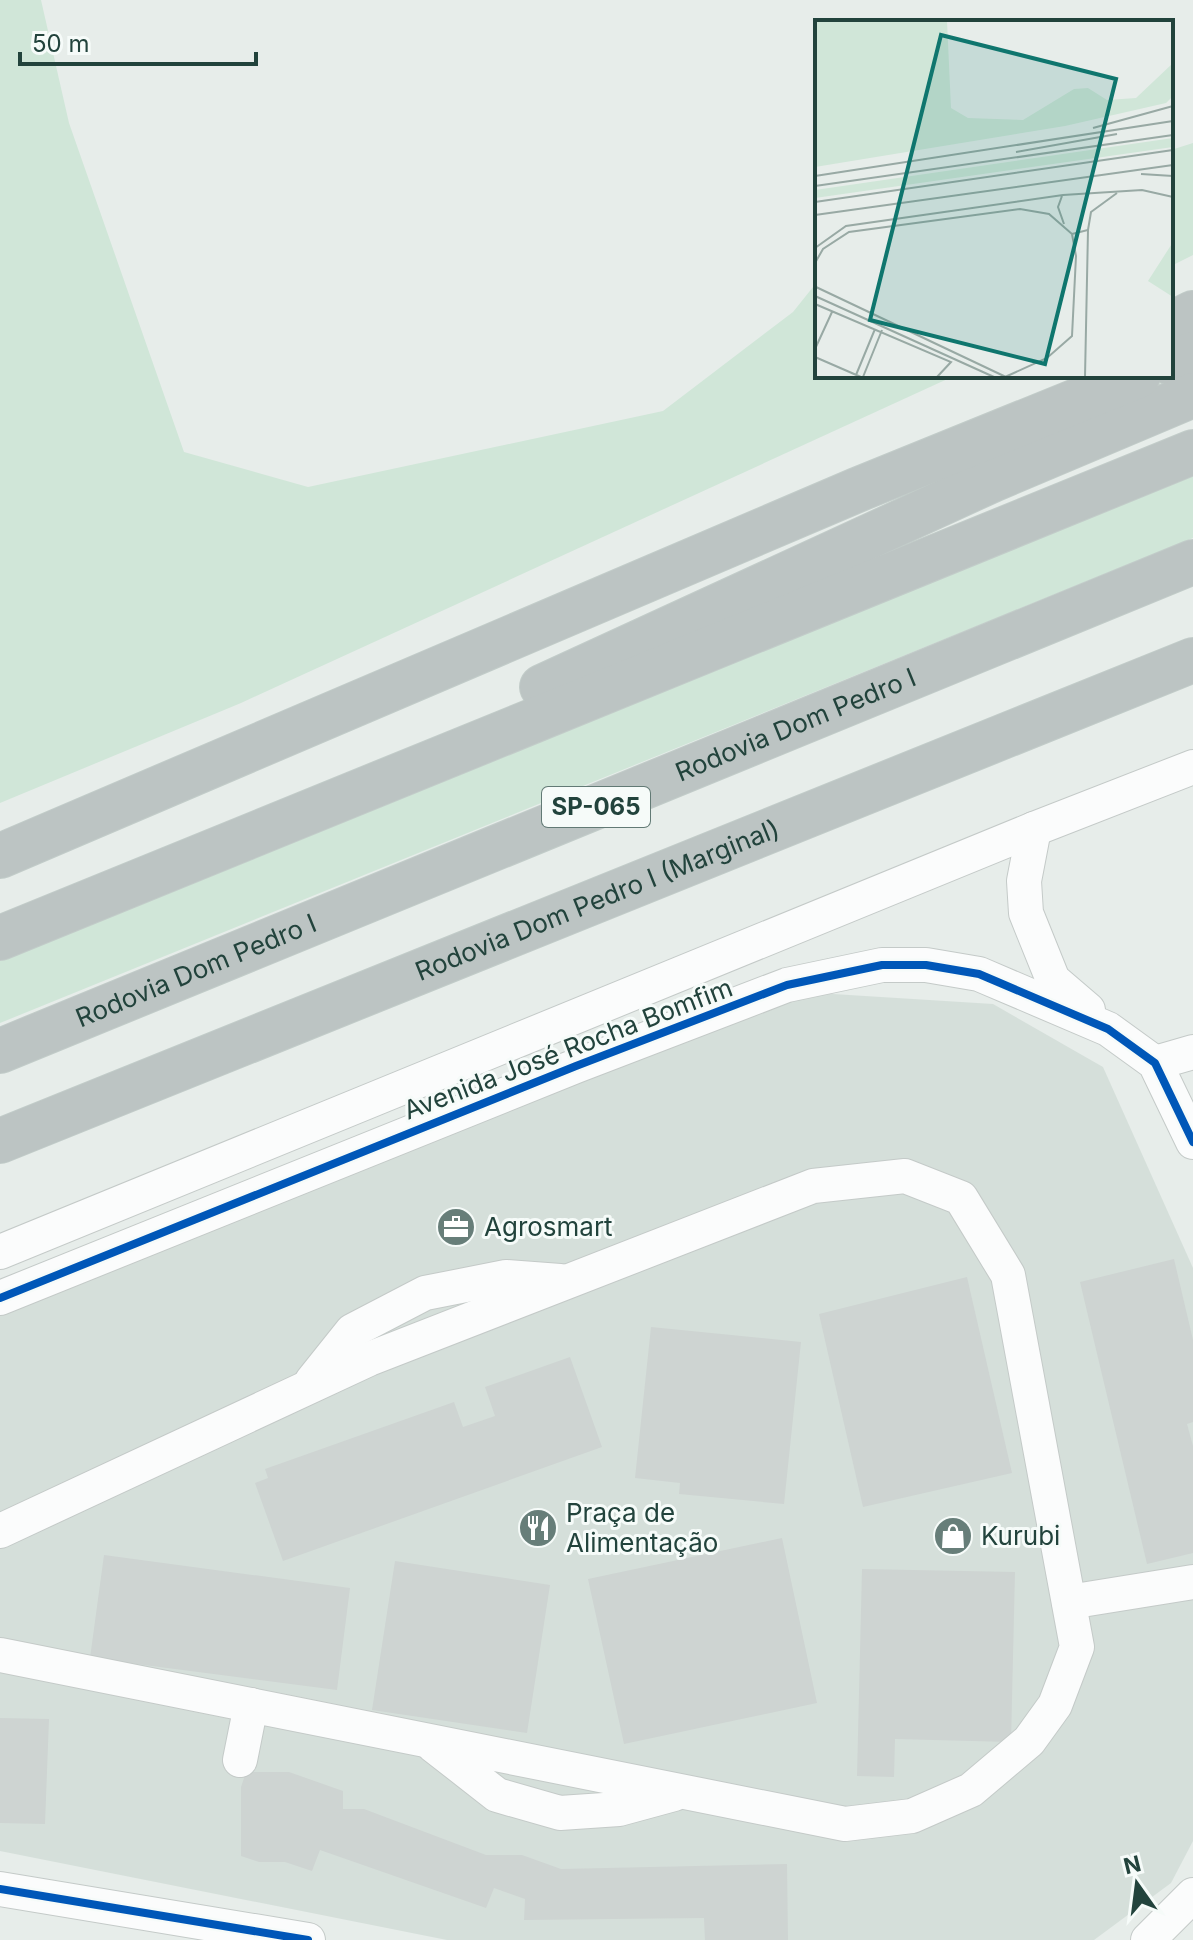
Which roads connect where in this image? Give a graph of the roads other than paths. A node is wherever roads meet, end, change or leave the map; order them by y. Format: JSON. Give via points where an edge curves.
{"nodes":[{"id":1,"x":1193,"y":313,"type":"edge"},
{"id":2,"x":1173,"y":323,"type":"edge"},
{"id":3,"x":1193,"y":354,"type":"edge"},
{"id":4,"x":1173,"y":362,"type":"edge"},
{"id":5,"x":1069,"y":378,"type":"edge"},
{"id":6,"x":1133,"y":378,"type":"edge"},
{"id":7,"x":1193,"y":395,"type":"edge"},
{"id":8,"x":1193,"y":452,"type":"edge"},
{"id":9,"x":857,"y":490,"type":"junction"},
{"id":10,"x":1193,"y":562,"type":"edge"},
{"id":11,"x":1193,"y":660,"type":"edge"},
{"id":12,"x":1193,"y":668,"type":"edge"},
{"id":13,"x":1094,"y":700,"type":"junction"},
{"id":14,"x":1187,"y":773,"type":"edge"},
{"id":15,"x":305,"y":814,"type":"junction"},
{"id":16,"x":1034,"y":829,"type":"junction"},
{"id":17,"x":0,"y":856,"type":"edge"},
{"id":18,"x":0,"y":938,"type":"edge"},
{"id":19,"x":1108,"y":1029,"type":"junction"},
{"id":20,"x":0,"y":1051,"type":"edge"},
{"id":21,"x":1193,"y":1052,"type":"edge"},
{"id":22,"x":1155,"y":1063,"type":"junction"},
{"id":23,"x":0,"y":1141,"type":"edge"},
{"id":24,"x":1193,"y":1142,"type":"edge"},
{"id":25,"x":0,"y":1252,"type":"edge"},
{"id":26,"x":0,"y":1298,"type":"edge"},
{"id":27,"x":0,"y":1531,"type":"edge"},
{"id":28,"x":1193,"y":1582,"type":"edge"},
{"id":29,"x":1069,"y":1602,"type":"junction"},
{"id":30,"x":0,"y":1655,"type":"edge"},
{"id":31,"x":251,"y":1705,"type":"junction"},
{"id":32,"x":240,"y":1760,"type":"dead end"},
{"id":33,"x":0,"y":1889,"type":"edge"},
{"id":34,"x":1193,"y":1895,"type":"edge"},
{"id":35,"x":308,"y":1940,"type":"edge"},
{"id":36,"x":1148,"y":1940,"type":"edge"}],
"edges":[{"from":1,"to":2,"type":"highway"},
{"from":3,"to":4,"type":"highway"},
{"from":5,"to":9,"type":"highway"},
{"from":6,"to":9,"type":"highway"},
{"from":7,"to":15,"type":"highway","via":[[992,480],[464,723]]},
{"from":8,"to":15,"type":"highway"},
{"from":9,"to":17,"type":"highway"},
{"from":10,"to":20,"type":"highway","name":"Rodovia Dom Pedro I","number":"SP-065"},
{"from":11,"to":13,"type":"highway","name":"Rodovia Dom Pedro I (Marginal)"},
{"from":12,"to":13,"type":"highway"},
{"from":13,"to":23,"type":"highway","name":"Rodovia Dom Pedro I (Marginal)"},
{"from":14,"to":16,"type":"street","name":"Avenida José Rocha Bomfim"},
{"from":15,"to":18,"type":"highway"},
{"from":16,"to":19,"type":"street","via":[[1024,881],[1026,913],[1039,950],[1053,980]]},
{"from":16,"to":25,"type":"street","name":"Avenida José Rocha Bomfim"},
{"from":19,"to":22,"type":"street","name":"Avenida José Rocha Bomfim"},
{"from":19,"to":26,"type":"street","name":"Avenida José Rocha Bomfim","via":[[979,974],[926,965],[882,965],[787,985]]},
{"from":21,"to":22,"type":"street"},
{"from":22,"to":24,"type":"street"},
{"from":27,"to":29,"type":"street","via":[[369,1359],[813,1186],[905,1176],[961,1198],[1008,1275]]},
{"from":28,"to":29,"type":"street"},
{"from":29,"to":31,"type":"street","via":[[1077,1647],[1055,1705],[1029,1741],[971,1790],[912,1816],[845,1824]]},
{"from":30,"to":31,"type":"street"},
{"from":31,"to":32,"type":"street"},
{"from":33,"to":35,"type":"street"},
{"from":34,"to":36,"type":"street"}]}
